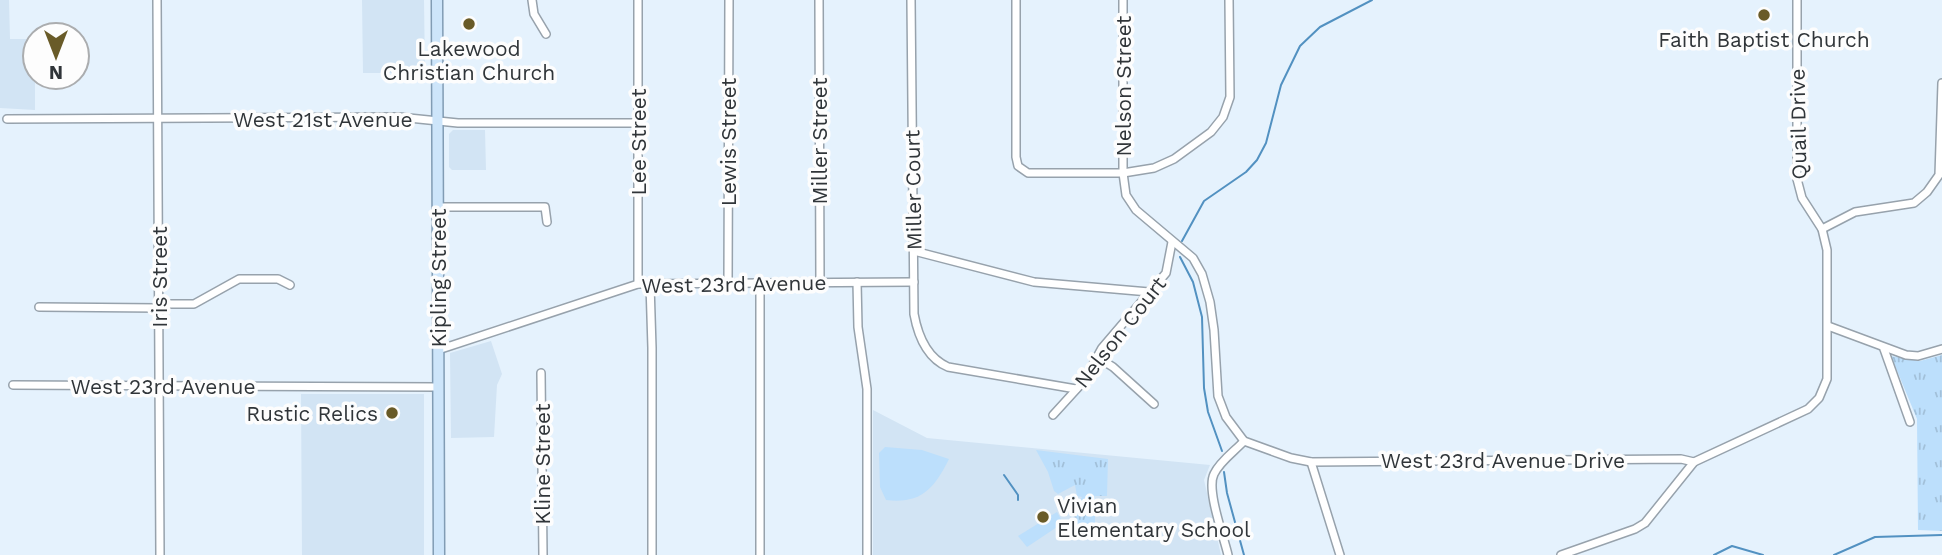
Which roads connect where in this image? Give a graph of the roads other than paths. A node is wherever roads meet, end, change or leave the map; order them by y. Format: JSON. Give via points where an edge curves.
{"nodes":[{"id":1,"x":157,"y":0,"type":"edge"},
{"id":2,"x":437,"y":0,"type":"edge"},
{"id":3,"x":532,"y":0,"type":"edge"},
{"id":4,"x":638,"y":0,"type":"edge"},
{"id":5,"x":729,"y":0,"type":"edge"},
{"id":6,"x":819,"y":0,"type":"edge"},
{"id":7,"x":911,"y":0,"type":"edge"},
{"id":8,"x":1016,"y":0,"type":"edge"},
{"id":9,"x":1123,"y":0,"type":"edge"},
{"id":10,"x":1229,"y":0,"type":"edge"},
{"id":11,"x":1797,"y":0,"type":"edge"},
{"id":12,"x":547,"y":34,"type":"dead end"},
{"id":13,"x":1942,"y":83,"type":"edge"},
{"id":14,"x":7,"y":119,"type":"dead end"},
{"id":15,"x":158,"y":119,"type":"junction"},
{"id":16,"x":437,"y":121,"type":"junction"},
{"id":17,"x":638,"y":122,"type":"junction"},
{"id":18,"x":1123,"y":173,"type":"junction"},
{"id":19,"x":438,"y":207,"type":"junction"},
{"id":20,"x":547,"y":222,"type":"dead end"},
{"id":21,"x":1822,"y":229,"type":"junction"},
{"id":22,"x":1172,"y":242,"type":"junction"},
{"id":23,"x":914,"y":251,"type":"junction"},
{"id":24,"x":820,"y":282,"type":"junction"},
{"id":25,"x":857,"y":282,"type":"junction"},
{"id":26,"x":914,"y":282,"type":"junction"},
{"id":27,"x":760,"y":283,"type":"junction"},
{"id":28,"x":638,"y":284,"type":"junction"},
{"id":29,"x":650,"y":284,"type":"junction"},
{"id":30,"x":728,"y":284,"type":"junction"},
{"id":31,"x":290,"y":285,"type":"dead end"},
{"id":32,"x":1149,"y":292,"type":"junction"},
{"id":33,"x":159,"y":306,"type":"junction"},
{"id":34,"x":39,"y":307,"type":"dead end"},
{"id":35,"x":1828,"y":326,"type":"junction"},
{"id":36,"x":438,"y":349,"type":"junction"},
{"id":37,"x":1884,"y":349,"type":"junction"},
{"id":38,"x":1942,"y":349,"type":"edge"},
{"id":39,"x":1097,"y":357,"type":"junction"},
{"id":40,"x":541,"y":373,"type":"dead end"},
{"id":41,"x":13,"y":385,"type":"dead end"},
{"id":42,"x":159,"y":386,"type":"junction"},
{"id":43,"x":438,"y":387,"type":"junction"},
{"id":44,"x":1076,"y":389,"type":"junction"},
{"id":45,"x":1154,"y":404,"type":"dead end"},
{"id":46,"x":1053,"y":415,"type":"dead end"},
{"id":47,"x":1910,"y":422,"type":"dead end"},
{"id":48,"x":1244,"y":441,"type":"junction"},
{"id":49,"x":1311,"y":462,"type":"junction"},
{"id":50,"x":1694,"y":462,"type":"junction"},
{"id":51,"x":160,"y":555,"type":"edge"},
{"id":52,"x":439,"y":555,"type":"edge"},
{"id":53,"x":543,"y":555,"type":"edge"},
{"id":54,"x":652,"y":555,"type":"edge"},
{"id":55,"x":760,"y":555,"type":"edge"},
{"id":56,"x":867,"y":555,"type":"edge"},
{"id":57,"x":1228,"y":555,"type":"edge"},
{"id":58,"x":1340,"y":555,"type":"edge"},
{"id":59,"x":1561,"y":555,"type":"edge"}],
"edges":[{"from":1,"to":15,"type":"street","name":"Iris Street"},
{"from":2,"to":16,"type":"main road","name":"Kipling Street"},
{"from":3,"to":12,"type":"street","via":[[534,14]]},
{"from":4,"to":17,"type":"street","name":"Lee Street"},
{"from":5,"to":30,"type":"street","name":"Lewis Street"},
{"from":6,"to":24,"type":"street","name":"Miller Street"},
{"from":7,"to":23,"type":"street","name":"Miller Court"},
{"from":8,"to":18,"type":"street","via":[[1018,166],[1028,173]]},
{"from":9,"to":18,"type":"street","name":"Nelson Street"},
{"from":10,"to":18,"type":"street","via":[[1230,97],[1223,117],[1211,132],[1174,159]]},
{"from":11,"to":21,"type":"street","name":"Quail Drive","via":[[1797,179],[1802,198]]},
{"from":13,"to":21,"type":"street","via":[[1938,175],[1927,192],[1914,203],[1854,212]]},
{"from":14,"to":15,"type":"street","name":"West 21st Avenue"},
{"from":15,"to":16,"type":"street","name":"West 21st Avenue","via":[[399,117]]},
{"from":15,"to":33,"type":"street","name":"Iris Street"},
{"from":16,"to":17,"type":"street","name":"West 21st Avenue"},
{"from":16,"to":19,"type":"main road","name":"Kipling Street"},
{"from":17,"to":28,"type":"street","name":"Lee Street"},
{"from":18,"to":22,"type":"street","name":"Nelson Street","via":[[1126,195],[1136,210]]},
{"from":19,"to":20,"type":"street","via":[[545,207]]},
{"from":19,"to":36,"type":"main road","name":"Kipling Street"},
{"from":21,"to":35,"type":"street","name":"Quail Drive","via":[[1827,250]]},
{"from":22,"to":32,"type":"street","name":"Nelson Court","via":[[1167,273]]},
{"from":22,"to":48,"type":"street","name":"Nelson Street","via":[[1194,258],[1202,274],[1214,330],[1218,396],[1226,417]]},
{"from":23,"to":26,"type":"street","name":"Miller Court"},
{"from":23,"to":32,"type":"street","via":[[1034,282]]},
{"from":24,"to":25,"type":"street","name":"West 23rd Avenue"},
{"from":24,"to":27,"type":"street","name":"West 23rd Avenue"},
{"from":25,"to":26,"type":"street","name":"West 23rd Avenue"},
{"from":25,"to":56,"type":"street","via":[[867,389]]},
{"from":26,"to":44,"type":"street","name":"Miller Court","via":[[919,335],[931,356],[948,368]]},
{"from":27,"to":30,"type":"street","name":"West 23rd Avenue"},
{"from":27,"to":55,"type":"street"},
{"from":28,"to":29,"type":"street","name":"West 23rd Avenue"},
{"from":28,"to":36,"type":"street","name":"West 23rd Avenue"},
{"from":29,"to":30,"type":"street","name":"West 23rd Avenue"},
{"from":29,"to":54,"type":"street"},
{"from":31,"to":33,"type":"street","via":[[278,279],[239,279],[194,304]]},
{"from":32,"to":39,"type":"street","name":"Nelson Court"},
{"from":33,"to":34,"type":"street"},
{"from":33,"to":42,"type":"street","name":"Iris Street"},
{"from":35,"to":37,"type":"street"},
{"from":35,"to":50,"type":"street","name":"Quail Drive","via":[[1827,379],[1819,398],[1808,409]]},
{"from":36,"to":43,"type":"main road","name":"Kipling Street"},
{"from":37,"to":38,"type":"street","via":[[1919,356]]},
{"from":37,"to":47,"type":"street"},
{"from":39,"to":44,"type":"street","name":"Nelson Court"},
{"from":39,"to":45,"type":"street"},
{"from":40,"to":53,"type":"street","name":"Kline Street"},
{"from":41,"to":42,"type":"street","name":"West 23rd Avenue"},
{"from":42,"to":43,"type":"street","name":"West 23rd Avenue"},
{"from":42,"to":51,"type":"street","name":"Iris Street"},
{"from":43,"to":52,"type":"main road","name":"Kipling Street"},
{"from":44,"to":46,"type":"street","name":"Nelson Court"},
{"from":48,"to":49,"type":"street","name":"West 23rd Avenue Drive"},
{"from":48,"to":57,"type":"street","via":[[1212,480]]},
{"from":49,"to":50,"type":"street","name":"West 23rd Avenue Drive"},
{"from":49,"to":58,"type":"street"},
{"from":50,"to":59,"type":"street","via":[[1644,523]]}]}
